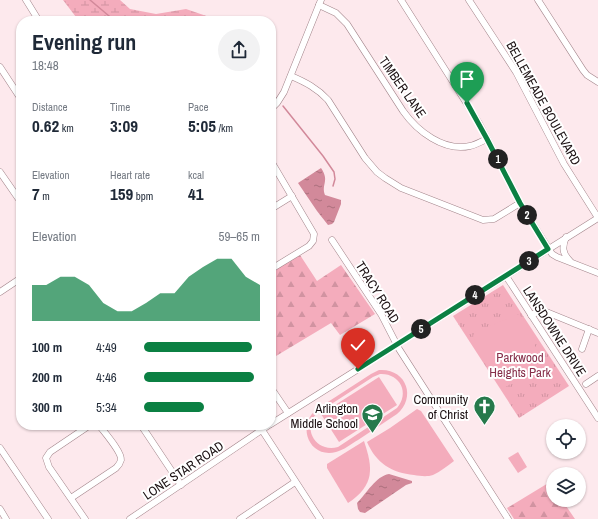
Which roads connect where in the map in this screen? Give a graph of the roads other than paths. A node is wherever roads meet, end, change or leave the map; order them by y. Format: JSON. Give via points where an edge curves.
{"nodes":[{"id":1,"x":26,"y":0,"type":"edge"},
{"id":2,"x":401,"y":0,"type":"edge"},
{"id":3,"x":469,"y":0,"type":"edge"},
{"id":4,"x":538,"y":0,"type":"edge"},
{"id":5,"x":320,"y":3,"type":"edge"},
{"id":6,"x":36,"y":16,"type":"edge"},
{"id":7,"x":0,"y":67,"type":"edge"},
{"id":8,"x":291,"y":76,"type":"junction"},
{"id":9,"x":598,"y":82,"type":"edge"},
{"id":10,"x":16,"y":91,"type":"edge"},
{"id":11,"x":276,"y":104,"type":"edge"},
{"id":12,"x":487,"y":139,"type":"junction"},
{"id":13,"x":276,"y":169,"type":"edge"},
{"id":14,"x":0,"y":172,"type":"edge"},
{"id":15,"x":16,"y":195,"type":"edge"},
{"id":16,"x":292,"y":196,"type":"junction"},
{"id":17,"x":520,"y":203,"type":"junction"},
{"id":18,"x":276,"y":206,"type":"edge"},
{"id":19,"x":598,"y":218,"type":"edge"},
{"id":20,"x":566,"y":237,"type":"junction"},
{"id":21,"x":332,"y":240,"type":"dead end"},
{"id":22,"x":548,"y":249,"type":"junction"},
{"id":23,"x":571,"y":262,"type":"junction"},
{"id":24,"x":276,"y":267,"type":"edge"},
{"id":25,"x":598,"y":273,"type":"edge"},
{"id":26,"x":506,"y":276,"type":"junction"},
{"id":27,"x":16,"y":281,"type":"edge"},
{"id":28,"x":0,"y":292,"type":"edge"},
{"id":29,"x":532,"y":315,"type":"junction"},
{"id":30,"x":589,"y":329,"type":"junction"},
{"id":31,"x":598,"y":333,"type":"edge"},
{"id":32,"x":396,"y":344,"type":"junction"},
{"id":33,"x":582,"y":349,"type":"dead end"},
{"id":34,"x":598,"y":376,"type":"edge"},
{"id":35,"x":586,"y":384,"type":"dead end"},
{"id":36,"x":276,"y":395,"type":"edge"},
{"id":37,"x":288,"y":413,"type":"junction"},
{"id":38,"x":598,"y":418,"type":"edge"},
{"id":39,"x":276,"y":420,"type":"edge"},
{"id":40,"x":83,"y":430,"type":"edge"},
{"id":41,"x":103,"y":430,"type":"edge"},
{"id":42,"x":144,"y":430,"type":"edge"},
{"id":43,"x":262,"y":430,"type":"joint"},
{"id":44,"x":0,"y":448,"type":"edge"},
{"id":45,"x":295,"y":482,"type":"junction"},
{"id":46,"x":180,"y":485,"type":"junction"},
{"id":47,"x":71,"y":498,"type":"junction"},
{"id":48,"x":0,"y":510,"type":"edge"},
{"id":49,"x":6,"y":519,"type":"edge"},
{"id":50,"x":48,"y":519,"type":"edge"},
{"id":51,"x":86,"y":519,"type":"edge"},
{"id":52,"x":130,"y":519,"type":"edge"},
{"id":53,"x":240,"y":519,"type":"edge"},
{"id":54,"x":320,"y":519,"type":"edge"},
{"id":55,"x":508,"y":519,"type":"edge"}],
"edges":[{"from":1,"to":6,"type":"street"},
{"from":2,"to":12,"type":"street"},
{"from":3,"to":19,"type":"street","name":"BELLEMEADE BOULEVARD","via":[[516,72],[564,164]]},
{"from":4,"to":9,"type":"street","via":[[583,70]]},
{"from":5,"to":8,"type":"street"},
{"from":5,"to":12,"type":"street","name":"TIMBER LANE","via":[[347,24],[403,112],[425,134],[445,144],[462,147]]},
{"from":7,"to":10,"type":"street"},
{"from":8,"to":11,"type":"street"},
{"from":8,"to":17,"type":"street","via":[[322,93],[371,165],[397,186],[483,220],[494,219]]},
{"from":12,"to":17,"type":"street"},
{"from":13,"to":16,"type":"street"},
{"from":14,"to":15,"type":"street"},
{"from":16,"to":18,"type":"street"},
{"from":16,"to":24,"type":"street","via":[[314,238],[309,246]]},
{"from":17,"to":22,"type":"street"},
{"from":19,"to":20,"type":"street","name":"LONE STAR ROAD"},
{"from":20,"to":22,"type":"street","name":"LONE STAR ROAD"},
{"from":20,"to":23,"type":"street","via":[[563,250]]},
{"from":21,"to":32,"type":"street","name":"TRACY ROAD","via":[[381,314]]},
{"from":22,"to":23,"type":"street","via":[[557,257]]},
{"from":22,"to":26,"type":"street","name":"LONE STAR ROAD"},
{"from":23,"to":25,"type":"street"},
{"from":26,"to":29,"type":"street","name":"LANSDOWNE DRIVE"},
{"from":26,"to":32,"type":"street","name":"LONE STAR ROAD"},
{"from":27,"to":28,"type":"street"},
{"from":29,"to":30,"type":"street","via":[[544,311]]},
{"from":29,"to":38,"type":"street","name":"LANSDOWNE DRIVE"},
{"from":30,"to":31,"type":"street"},
{"from":30,"to":33,"type":"street"},
{"from":32,"to":37,"type":"street","name":"LONE STAR ROAD"},
{"from":32,"to":55,"type":"street","name":"TRACY ROAD"},
{"from":34,"to":35,"type":"street"},
{"from":36,"to":37,"type":"street"},
{"from":37,"to":39,"type":"street","name":"LONE STAR ROAD"},
{"from":40,"to":47,"type":"street","via":[[50,452],[46,458],[48,467]]},
{"from":41,"to":47,"type":"street","via":[[119,453],[121,461],[116,468]]},
{"from":42,"to":46,"type":"street"},
{"from":43,"to":45,"type":"street"},
{"from":43,"to":46,"type":"street","name":"LONE STAR ROAD"},
{"from":44,"to":50,"type":"street"},
{"from":45,"to":53,"type":"street"},
{"from":45,"to":54,"type":"street"},
{"from":46,"to":52,"type":"street","name":"LONE STAR ROAD"},
{"from":47,"to":51,"type":"street"},
{"from":48,"to":49,"type":"street"}]}
